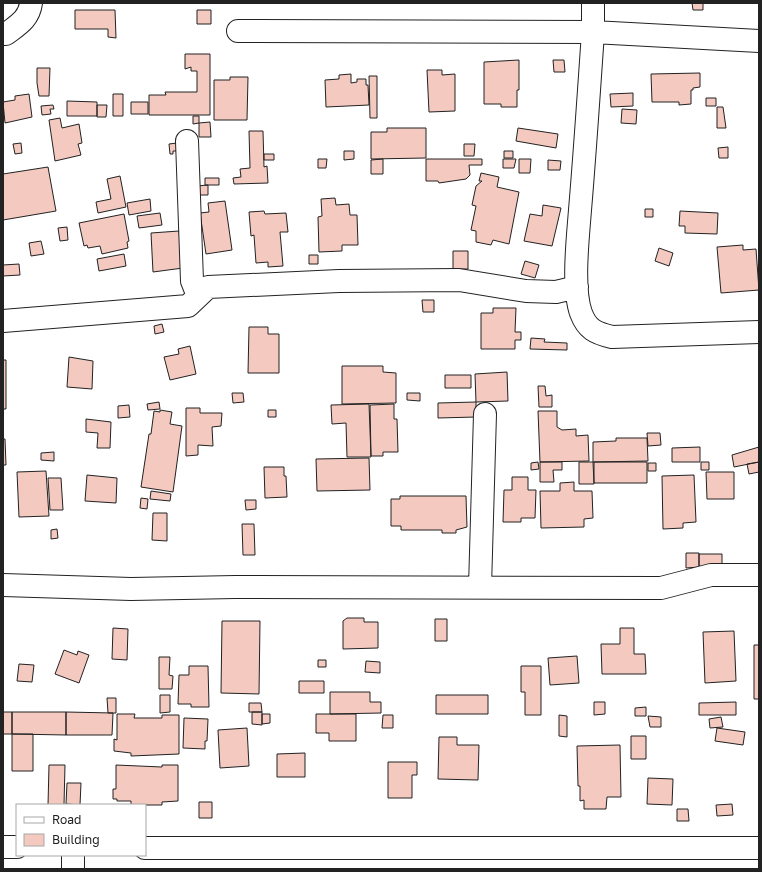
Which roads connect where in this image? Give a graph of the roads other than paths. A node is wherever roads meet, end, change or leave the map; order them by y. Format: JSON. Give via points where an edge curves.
{"nodes":[{"id":1,"x":32,"y":3,"type":"edge"},
{"id":2,"x":593,"y":3,"type":"edge"},
{"id":3,"x":238,"y":31,"type":"dead end"},
{"id":4,"x":593,"y":32,"type":"junction"},
{"id":5,"x":3,"y":34,"type":"edge"},
{"id":6,"x":759,"y":41,"type":"edge"},
{"id":7,"x":186,"y":141,"type":"dead end"},
{"id":8,"x":577,"y":287,"type":"junction"},
{"id":9,"x":198,"y":296,"type":"junction"},
{"id":10,"x":3,"y":321,"type":"edge"},
{"id":11,"x":759,"y":332,"type":"edge"},
{"id":12,"x":485,"y":414,"type":"dead end"},
{"id":13,"x":759,"y":575,"type":"edge"},
{"id":14,"x":3,"y":585,"type":"edge"},
{"id":15,"x":480,"y":587,"type":"junction"},
{"id":16,"x":3,"y":847,"type":"edge"},
{"id":17,"x":16,"y":847,"type":"edge"},
{"id":18,"x":146,"y":848,"type":"edge"},
{"id":19,"x":759,"y":848,"type":"edge"},
{"id":20,"x":73,"y":856,"type":"edge"},
{"id":21,"x":73,"y":869,"type":"edge"}],
"edges":[{"from":1,"to":5,"type":"street","via":[[30,12],[23,22]]},
{"from":2,"to":4,"type":"street"},
{"from":3,"to":4,"type":"street"},
{"from":4,"to":6,"type":"street"},
{"from":4,"to":8,"type":"street"},
{"from":7,"to":9,"type":"street","via":[[192,281]]},
{"from":8,"to":9,"type":"street","via":[[556,292],[526,292],[459,280],[339,281],[208,286]]},
{"from":8,"to":11,"type":"street","via":[[580,311],[586,325],[597,334],[635,337]]},
{"from":9,"to":10,"type":"street","via":[[188,306]]},
{"from":12,"to":15,"type":"street"},
{"from":13,"to":15,"type":"street","via":[[711,575],[661,588]]},
{"from":14,"to":15,"type":"street","via":[[131,590],[235,587]]},
{"from":16,"to":17,"type":"street"},
{"from":18,"to":19,"type":"street"},
{"from":20,"to":21,"type":"street"}]}
